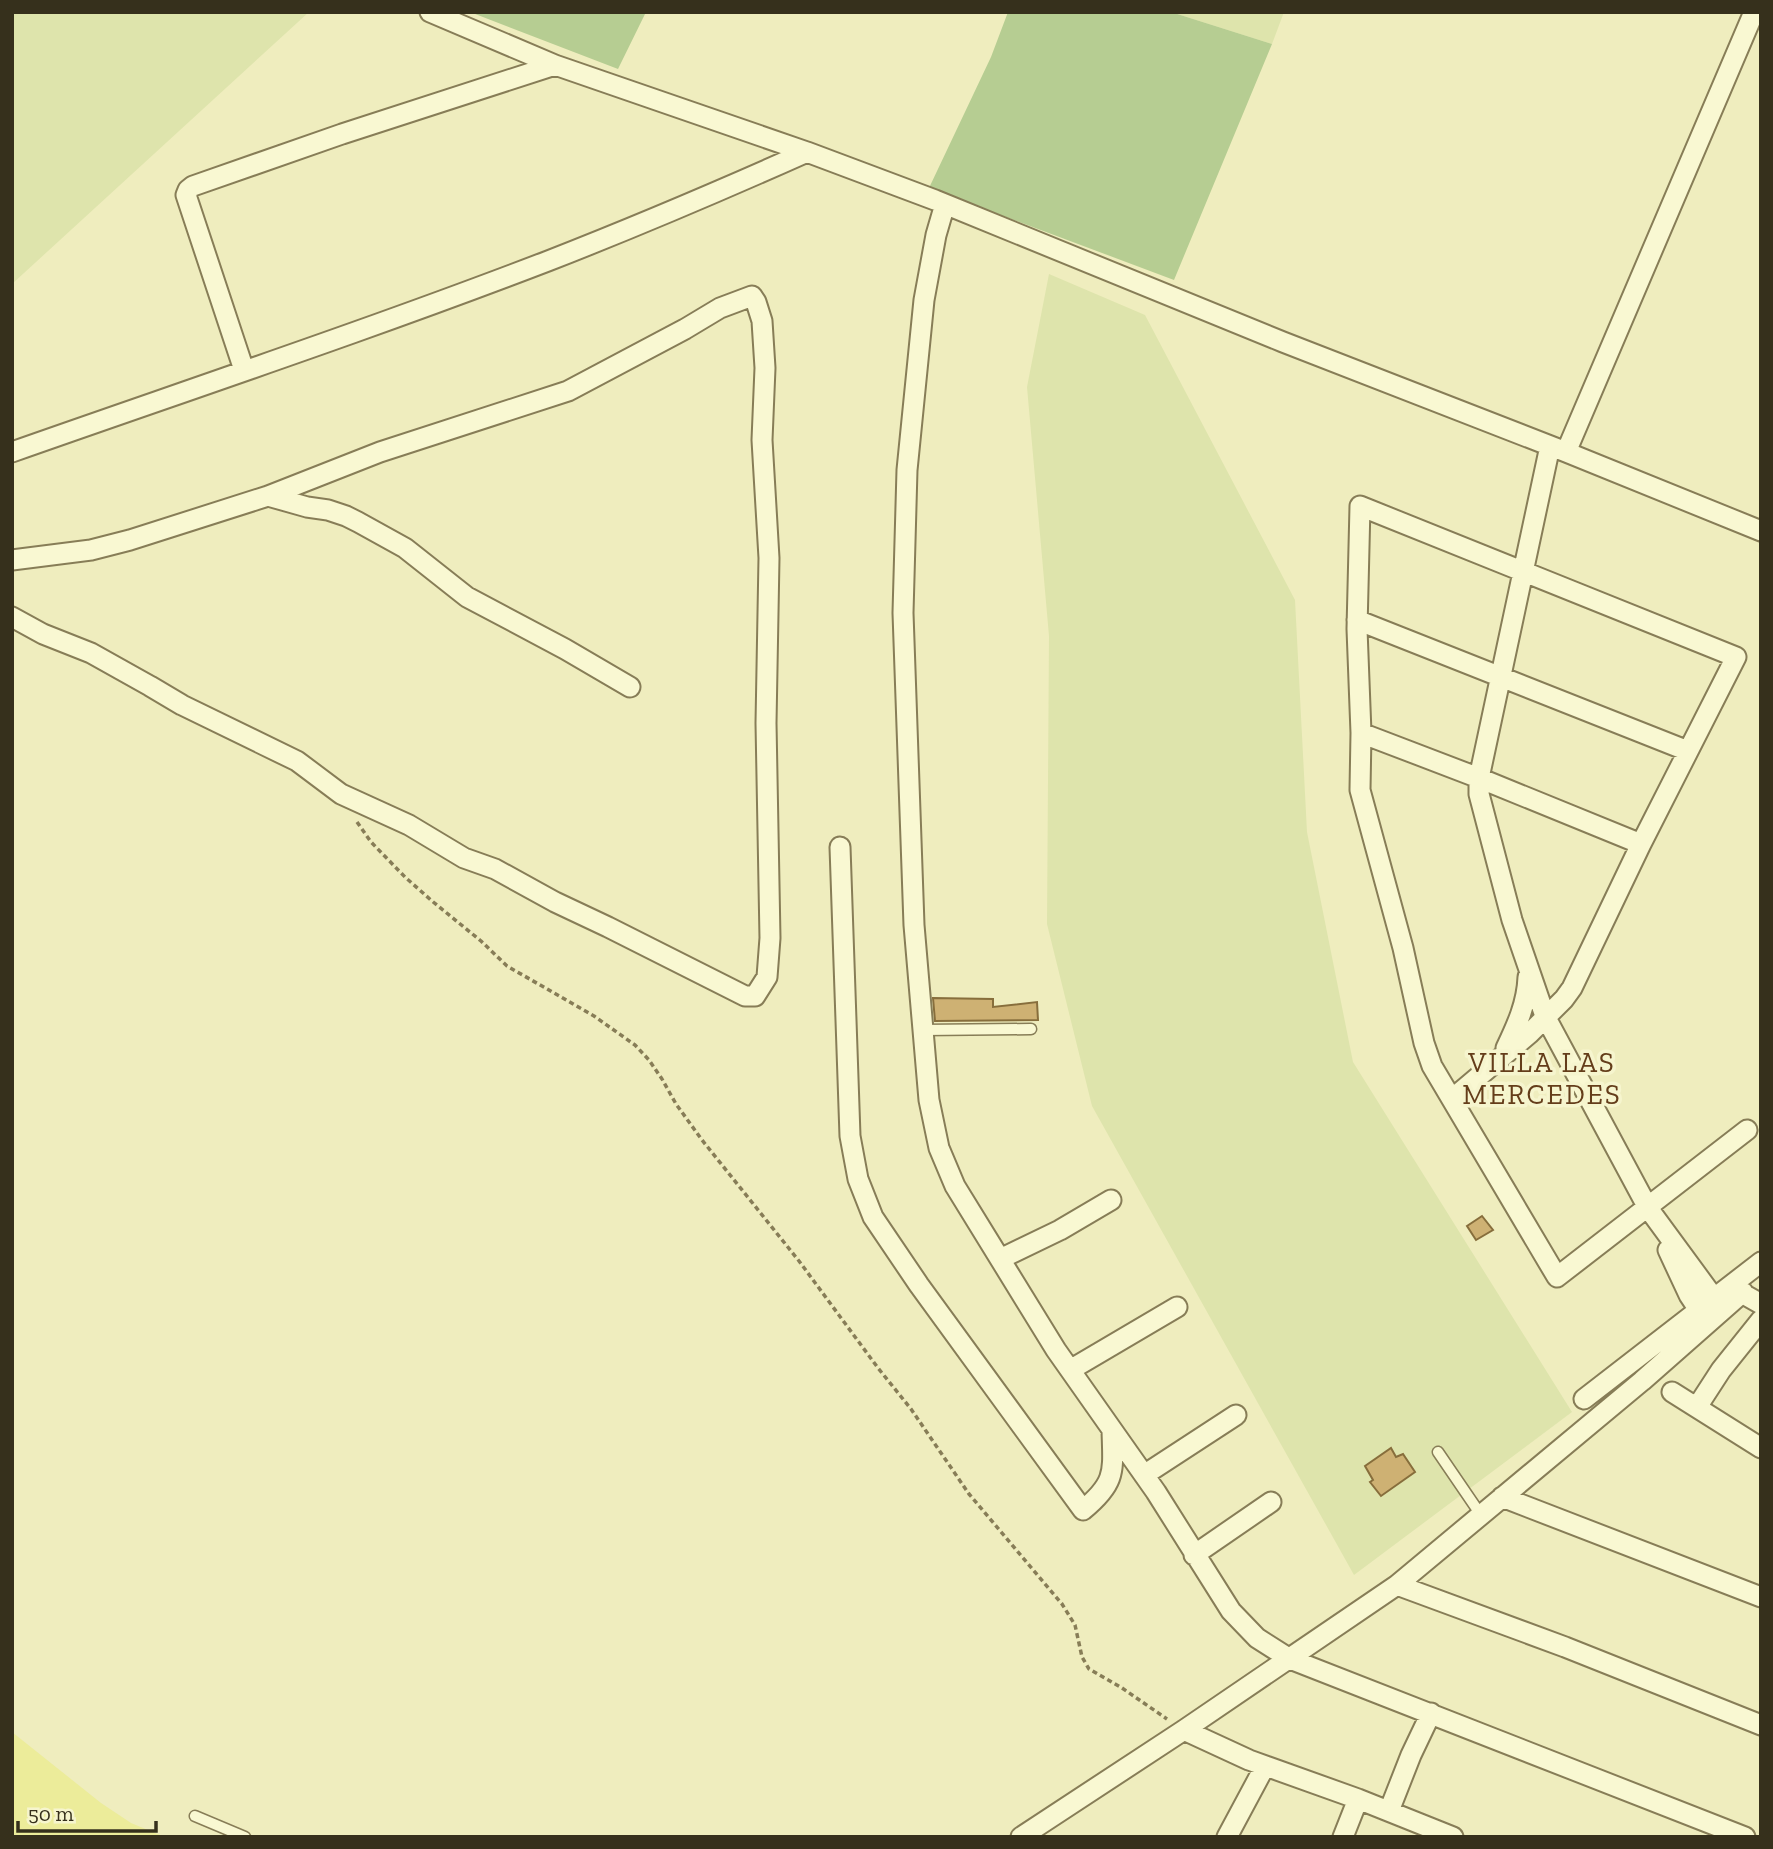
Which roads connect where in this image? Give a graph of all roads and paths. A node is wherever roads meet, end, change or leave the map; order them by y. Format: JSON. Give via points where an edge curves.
{"nodes":[{"id":1,"x":430,"y":12,"type":"edge"},
{"id":2,"x":1754,"y":12,"type":"edge"},
{"id":3,"x":555,"y":65,"type":"junction"},
{"id":4,"x":807,"y":152,"type":"junction"},
{"id":5,"x":945,"y":204,"type":"junction"},
{"id":6,"x":244,"y":370,"type":"junction"},
{"id":7,"x":1558,"y":449,"type":"junction"},
{"id":8,"x":12,"y":452,"type":"edge"},
{"id":9,"x":268,"y":496,"type":"junction"},
{"id":10,"x":1761,"y":531,"type":"edge"},
{"id":11,"x":12,"y":560,"type":"edge"},
{"id":12,"x":1523,"y":572,"type":"junction"},
{"id":13,"x":12,"y":617,"type":"edge"},
{"id":14,"x":1357,"y":620,"type":"junction"},
{"id":15,"x":1500,"y":677,"type":"junction"},
{"id":16,"x":630,"y":687,"type":"dead end"},
{"id":17,"x":1361,"y":733,"type":"junction"},
{"id":18,"x":1688,"y":751,"type":"junction"},
{"id":19,"x":1479,"y":778,"type":"junction"},
{"id":20,"x":356,"y":820,"type":"dead end"},
{"id":21,"x":1641,"y":844,"type":"junction"},
{"id":22,"x":841,"y":847,"type":"dead end"},
{"id":23,"x":1528,"y":970,"type":"junction"},
{"id":24,"x":1545,"y":1017,"type":"junction"},
{"id":25,"x":1031,"y":1029,"type":"dead end"},
{"id":26,"x":923,"y":1030,"type":"junction"},
{"id":27,"x":1501,"y":1058,"type":"junction"},
{"id":28,"x":1452,"y":1100,"type":"junction"},
{"id":29,"x":1748,"y":1129,"type":"dead end"},
{"id":30,"x":1111,"y":1200,"type":"dead end"},
{"id":31,"x":1648,"y":1208,"type":"junction"},
{"id":32,"x":1000,"y":1259,"type":"junction"},
{"id":33,"x":1761,"y":1262,"type":"edge"},
{"id":34,"x":1721,"y":1296,"type":"junction"},
{"id":35,"x":1761,"y":1304,"type":"edge"},
{"id":36,"x":1177,"y":1307,"type":"dead end"},
{"id":37,"x":1761,"y":1320,"type":"edge"},
{"id":38,"x":1070,"y":1370,"type":"junction"},
{"id":39,"x":1672,"y":1392,"type":"dead end"},
{"id":40,"x":1584,"y":1399,"type":"dead end"},
{"id":41,"x":1697,"y":1407,"type":"junction"},
{"id":42,"x":1236,"y":1415,"type":"dead end"},
{"id":43,"x":1112,"y":1430,"type":"junction"},
{"id":44,"x":1761,"y":1448,"type":"edge"},
{"id":45,"x":1438,"y":1452,"type":"dead end"},
{"id":46,"x":1144,"y":1475,"type":"junction"},
{"id":47,"x":1502,"y":1497,"type":"junction"},
{"id":48,"x":1271,"y":1502,"type":"dead end"},
{"id":49,"x":1481,"y":1515,"type":"junction"},
{"id":50,"x":1194,"y":1555,"type":"junction"},
{"id":51,"x":1396,"y":1585,"type":"junction"},
{"id":52,"x":1761,"y":1597,"type":"edge"},
{"id":53,"x":1290,"y":1658,"type":"junction"},
{"id":54,"x":1431,"y":1713,"type":"junction"},
{"id":55,"x":1761,"y":1725,"type":"edge"},
{"id":56,"x":1184,"y":1730,"type":"junction"},
{"id":57,"x":1265,"y":1766,"type":"junction"},
{"id":58,"x":1358,"y":1799,"type":"junction"},
{"id":59,"x":1389,"y":1811,"type":"junction"},
{"id":60,"x":195,"y":1816,"type":"dead end"},
{"id":61,"x":245,"y":1837,"type":"edge"},
{"id":62,"x":1021,"y":1837,"type":"edge"},
{"id":63,"x":1227,"y":1837,"type":"edge"},
{"id":64,"x":1343,"y":1837,"type":"edge"},
{"id":65,"x":1452,"y":1837,"type":"edge"},
{"id":66,"x":1745,"y":1837,"type":"edge"}],
"edges":[{"from":1,"to":3,"type":"street"},
{"from":2,"to":7,"type":"street"},
{"from":3,"to":4,"type":"street"},
{"from":3,"to":6,"type":"street","via":[[188,190]]},
{"from":4,"to":5,"type":"street"},
{"from":4,"to":6,"type":"street","via":[[548,261]]},
{"from":5,"to":7,"type":"street"},
{"from":5,"to":26,"type":"street","via":[[922,313],[907,470],[903,612],[914,925]]},
{"from":6,"to":8,"type":"street"},
{"from":7,"to":10,"type":"street"},
{"from":7,"to":12,"type":"street"},
{"from":9,"to":11,"type":"street","via":[[106,547]]},
{"from":9,"to":13,"type":"street","via":[[380,452],[568,391],[720,308],[752,296],[762,321],[762,440],[769,558],[770,938],[767,977],[755,996],[745,996],[495,869],[464,858],[409,825],[341,794],[296,761],[182,705],[91,653]]},
{"from":9,"to":16,"type":"street","via":[[345,516],[367,527],[405,548],[467,597]]},
{"from":12,"to":14,"type":"street","via":[[1360,506]]},
{"from":12,"to":15,"type":"street"},
{"from":12,"to":18,"type":"street","via":[[1736,657]]},
{"from":14,"to":15,"type":"street"},
{"from":14,"to":17,"type":"street"},
{"from":15,"to":18,"type":"street"},
{"from":15,"to":19,"type":"street"},
{"from":17,"to":19,"type":"street"},
{"from":17,"to":28,"type":"street","via":[[1360,790],[1424,1043]]},
{"from":18,"to":21,"type":"street"},
{"from":19,"to":21,"type":"street"},
{"from":19,"to":23,"type":"street","via":[[1482,807]]},
{"from":20,"to":56,"type":"path","via":[[405,877],[507,966],[594,1016],[649,1060],[702,1140],[911,1409],[969,1494],[1062,1604],[1075,1625],[1089,1669]]},
{"from":21,"to":24,"type":"street","via":[[1572,988]]},
{"from":22,"to":43,"type":"street","via":[[850,1136],[858,1179],[873,1217],[1083,1510],[1110,1480]]},
{"from":23,"to":24,"type":"street"},
{"from":23,"to":27,"type":"street","via":[[1527,994]]},
{"from":24,"to":27,"type":"street"},
{"from":24,"to":31,"type":"street"},
{"from":25,"to":26,"type":"lane"},
{"from":26,"to":32,"type":"street","via":[[939,1148],[955,1186]]},
{"from":27,"to":28,"type":"street"},
{"from":28,"to":31,"type":"street","via":[[1557,1277]]},
{"from":29,"to":31,"type":"street"},
{"from":30,"to":32,"type":"street"},
{"from":31,"to":34,"type":"street"},
{"from":32,"to":38,"type":"street"},
{"from":33,"to":34,"type":"street"},
{"from":34,"to":35,"type":"street"},
{"from":34,"to":40,"type":"street"},
{"from":34,"to":47,"type":"street","via":[[1642,1381]]},
{"from":36,"to":38,"type":"street"},
{"from":37,"to":41,"type":"street"},
{"from":38,"to":43,"type":"street"},
{"from":39,"to":41,"type":"street"},
{"from":41,"to":44,"type":"street"},
{"from":42,"to":46,"type":"street"},
{"from":43,"to":46,"type":"street"},
{"from":45,"to":49,"type":"lane"},
{"from":46,"to":50,"type":"street"},
{"from":47,"to":49,"type":"street"},
{"from":47,"to":52,"type":"street"},
{"from":48,"to":50,"type":"street"},
{"from":49,"to":51,"type":"street"},
{"from":50,"to":53,"type":"street","via":[[1243,1625]]},
{"from":51,"to":53,"type":"street"},
{"from":51,"to":55,"type":"street"},
{"from":53,"to":54,"type":"street"},
{"from":53,"to":56,"type":"street"},
{"from":54,"to":59,"type":"street"},
{"from":54,"to":66,"type":"street"},
{"from":56,"to":57,"type":"street"},
{"from":56,"to":62,"type":"street"},
{"from":57,"to":58,"type":"street"},
{"from":57,"to":63,"type":"street"},
{"from":58,"to":59,"type":"street"},
{"from":58,"to":64,"type":"street"},
{"from":59,"to":65,"type":"street"},
{"from":60,"to":61,"type":"lane"}]}
